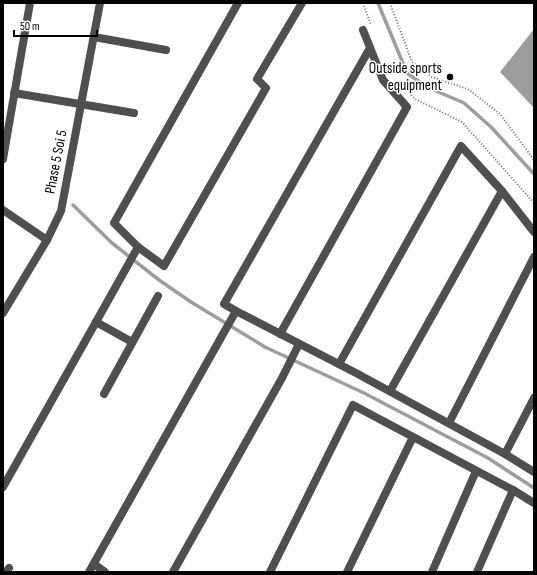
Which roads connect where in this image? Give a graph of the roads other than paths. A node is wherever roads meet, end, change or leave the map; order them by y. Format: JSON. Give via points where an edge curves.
{"nodes":[{"id":1,"x":30,"y":3,"type":"edge"},
{"id":2,"x":100,"y":3,"type":"edge"},
{"id":3,"x":238,"y":3,"type":"edge"},
{"id":4,"x":302,"y":3,"type":"edge"},
{"id":5,"x":363,"y":30,"type":"dead end"},
{"id":6,"x":94,"y":37,"type":"junction"},
{"id":7,"x":370,"y":48,"type":"junction"},
{"id":8,"x":166,"y":50,"type":"dead end"},
{"id":9,"x":14,"y":93,"type":"junction"},
{"id":10,"x":81,"y":104,"type":"junction"},
{"id":11,"x":134,"y":113,"type":"dead end"},
{"id":12,"x":3,"y":159,"type":"edge"},
{"id":13,"x":502,"y":191,"type":"junction"},
{"id":14,"x":3,"y":210,"type":"edge"},
{"id":15,"x":534,"y":232,"type":"edge"},
{"id":16,"x":47,"y":240,"type":"junction"},
{"id":17,"x":138,"y":247,"type":"junction"},
{"id":18,"x":534,"y":257,"type":"edge"},
{"id":19,"x":158,"y":296,"type":"dead end"},
{"id":20,"x":236,"y":311,"type":"junction"},
{"id":21,"x":3,"y":313,"type":"edge"},
{"id":22,"x":96,"y":322,"type":"junction"},
{"id":23,"x":280,"y":334,"type":"junction"},
{"id":24,"x":132,"y":342,"type":"junction"},
{"id":25,"x":300,"y":344,"type":"junction"},
{"id":26,"x":339,"y":364,"type":"junction"},
{"id":27,"x":390,"y":391,"type":"junction"},
{"id":28,"x":104,"y":394,"type":"dead end"},
{"id":29,"x":534,"y":398,"type":"edge"},
{"id":30,"x":449,"y":423,"type":"junction"},
{"id":31,"x":413,"y":437,"type":"junction"},
{"id":32,"x":505,"y":454,"type":"junction"},
{"id":33,"x":476,"y":471,"type":"junction"},
{"id":34,"x":534,"y":472,"type":"edge"},
{"id":35,"x":3,"y":487,"type":"edge"},
{"id":36,"x":512,"y":490,"type":"junction"},
{"id":37,"x":534,"y":503,"type":"edge"},
{"id":38,"x":94,"y":564,"type":"junction"},
{"id":39,"x":89,"y":572,"type":"edge"},
{"id":40,"x":105,"y":572,"type":"edge"},
{"id":41,"x":173,"y":572,"type":"edge"},
{"id":42,"x":270,"y":572,"type":"edge"},
{"id":43,"x":346,"y":572,"type":"edge"},
{"id":44,"x":432,"y":572,"type":"edge"},
{"id":45,"x":477,"y":572,"type":"edge"}],
"edges":[{"from":1,"to":9,"type":"street"},
{"from":2,"to":6,"type":"street","name":"Phase 5 Soi 5"},
{"from":3,"to":17,"type":"street","via":[[114,223]]},
{"from":4,"to":17,"type":"street","via":[[257,79],[266,88],[164,266]]},
{"from":5,"to":7,"type":"street"},
{"from":6,"to":8,"type":"street"},
{"from":6,"to":10,"type":"street","name":"Phase 5 Soi 5"},
{"from":7,"to":20,"type":"street","via":[[224,304]]},
{"from":7,"to":23,"type":"street","via":[[383,80],[408,107]]},
{"from":9,"to":10,"type":"street"},
{"from":9,"to":12,"type":"street"},
{"from":10,"to":11,"type":"street"},
{"from":10,"to":16,"type":"street","name":"Phase 5 Soi 5","via":[[61,211]]},
{"from":13,"to":15,"type":"street"},
{"from":13,"to":26,"type":"street","via":[[461,146]]},
{"from":13,"to":27,"type":"street"},
{"from":14,"to":16,"type":"street"},
{"from":16,"to":21,"type":"street","name":"Phase 5 Soi 5"},
{"from":17,"to":22,"type":"street"},
{"from":18,"to":30,"type":"street"},
{"from":19,"to":24,"type":"street"},
{"from":20,"to":23,"type":"street"},
{"from":20,"to":38,"type":"street"},
{"from":22,"to":24,"type":"street"},
{"from":22,"to":35,"type":"street"},
{"from":23,"to":25,"type":"street"},
{"from":24,"to":28,"type":"street"},
{"from":25,"to":26,"type":"street"},
{"from":25,"to":41,"type":"street"},
{"from":26,"to":27,"type":"street"},
{"from":27,"to":30,"type":"street"},
{"from":29,"to":32,"type":"street"},
{"from":30,"to":32,"type":"street"},
{"from":31,"to":33,"type":"street"},
{"from":31,"to":42,"type":"street","via":[[353,405]]},
{"from":31,"to":43,"type":"street"},
{"from":32,"to":34,"type":"street"},
{"from":33,"to":36,"type":"street"},
{"from":33,"to":44,"type":"street"},
{"from":36,"to":37,"type":"street"},
{"from":36,"to":45,"type":"street"},
{"from":38,"to":39,"type":"street"},
{"from":38,"to":40,"type":"street"}]}
